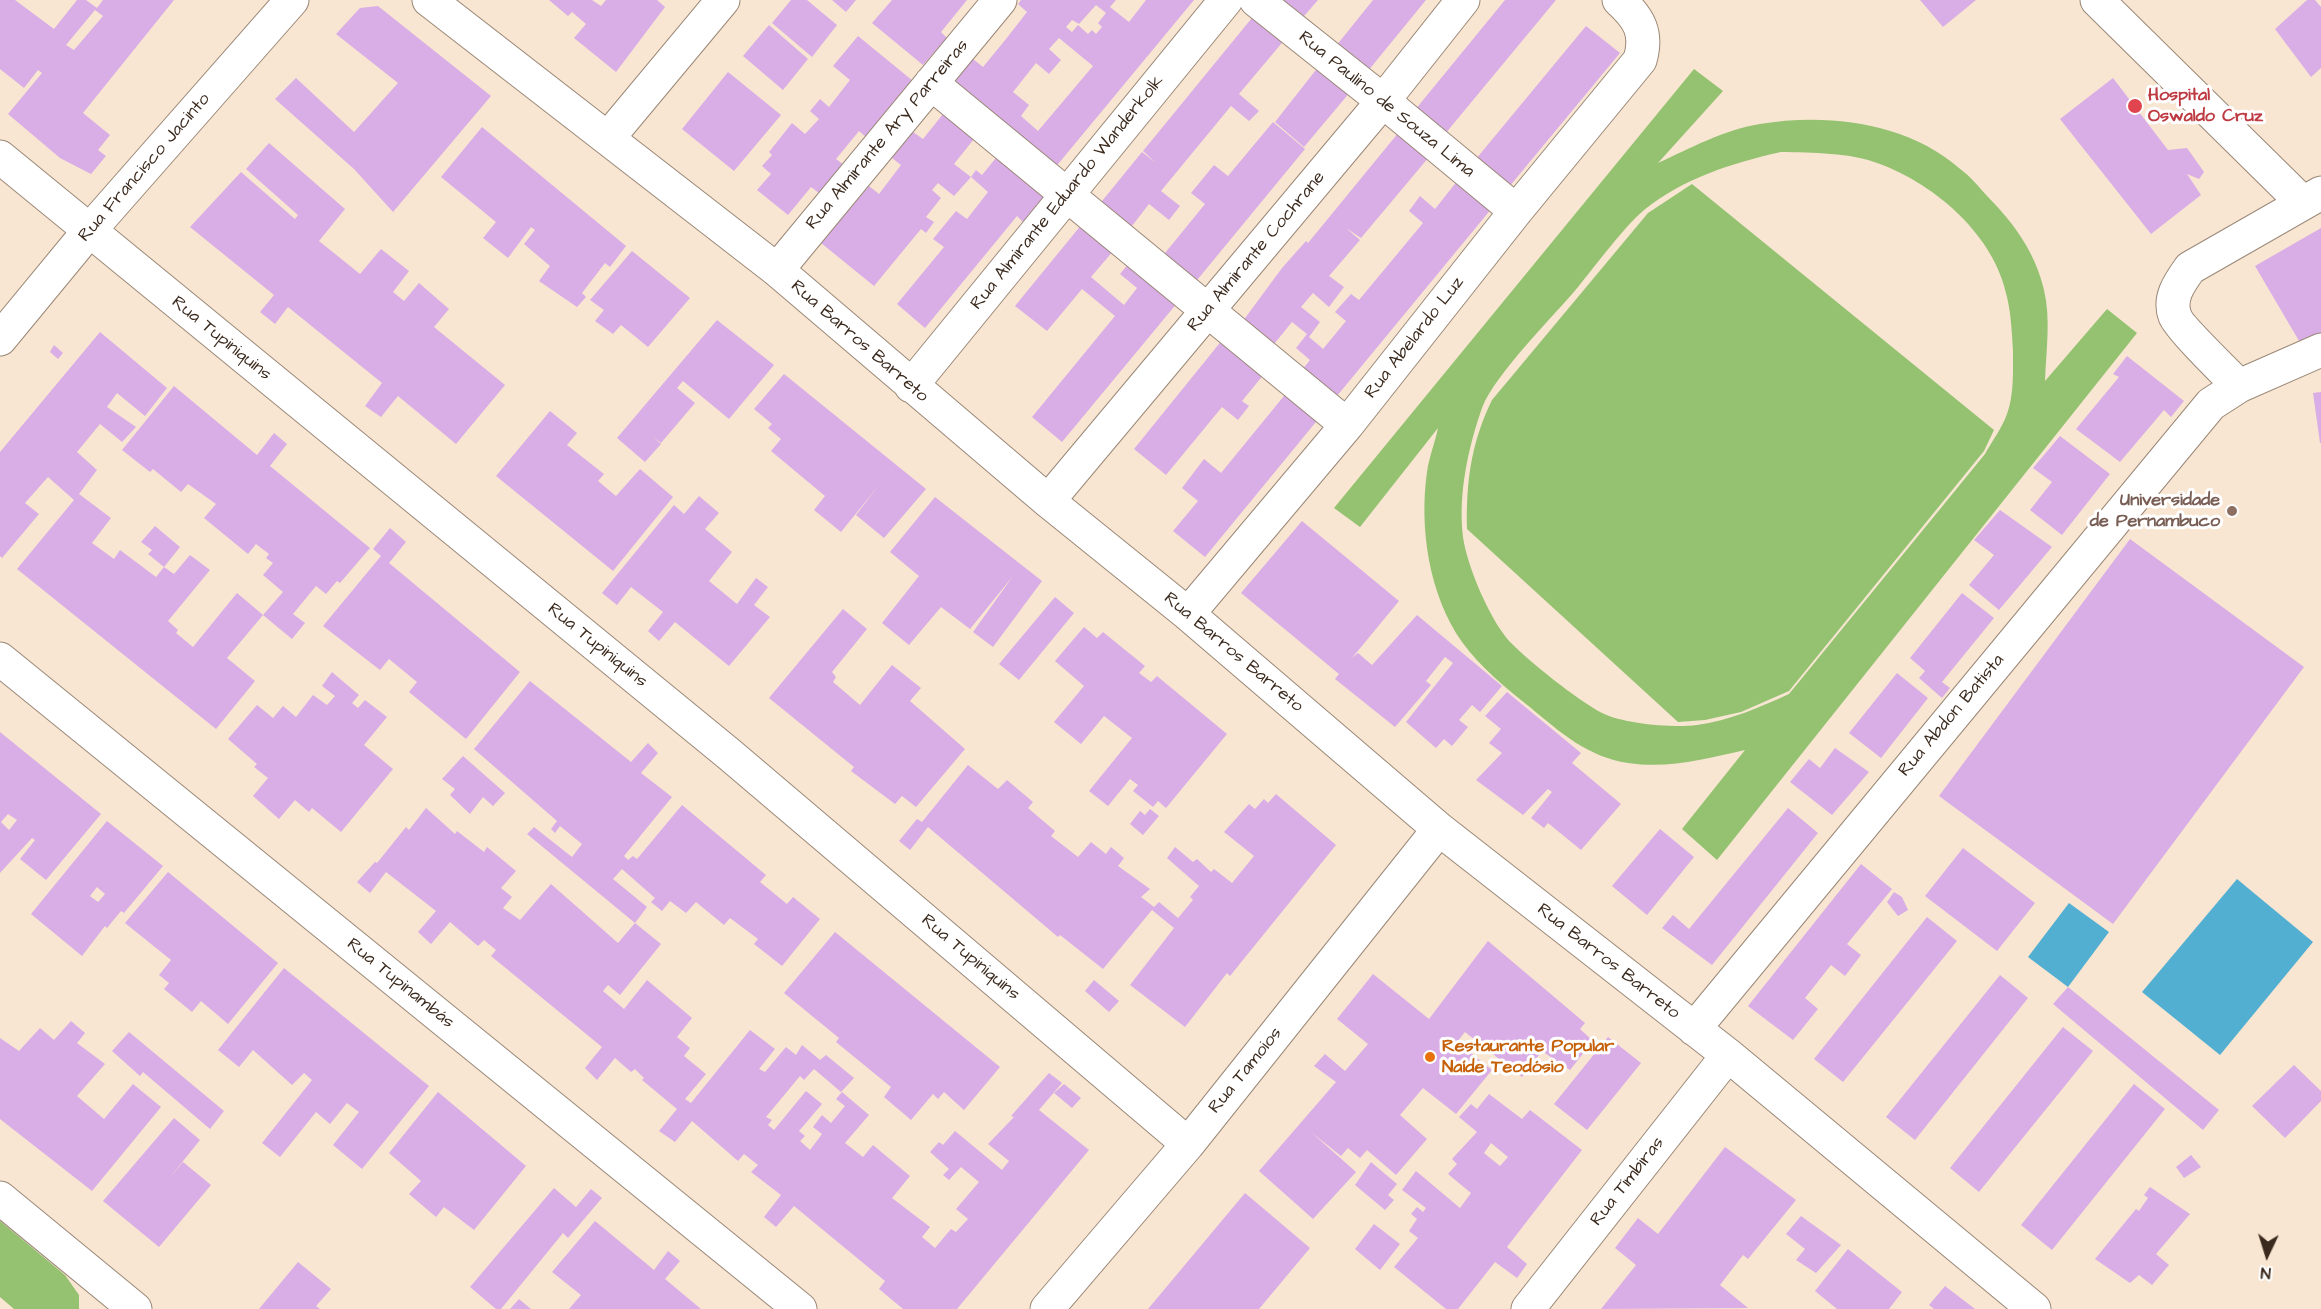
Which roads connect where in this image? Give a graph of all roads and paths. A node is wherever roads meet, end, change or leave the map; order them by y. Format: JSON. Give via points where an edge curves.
{"nodes":[{"id":1,"x":292,"y":0,"type":"edge"},
{"id":2,"x":429,"y":0,"type":"edge"},
{"id":3,"x":723,"y":0,"type":"edge"},
{"id":4,"x":1000,"y":0,"type":"edge"},
{"id":5,"x":1226,"y":0,"type":"edge"},
{"id":6,"x":1256,"y":0,"type":"edge"},
{"id":7,"x":1462,"y":0,"type":"edge"},
{"id":8,"x":1619,"y":0,"type":"edge"},
{"id":9,"x":2097,"y":0,"type":"edge"},
{"id":10,"x":931,"y":83,"type":"junction"},
{"id":11,"x":1383,"y":101,"type":"junction"},
{"id":12,"x":608,"y":138,"type":"junction"},
{"id":13,"x":0,"y":157,"type":"edge"},
{"id":14,"x":1066,"y":194,"type":"junction"},
{"id":15,"x":2312,"y":198,"type":"edge"},
{"id":16,"x":1516,"y":211,"type":"junction"},
{"id":17,"x":89,"y":231,"type":"junction"},
{"id":18,"x":777,"y":270,"type":"junction"},
{"id":19,"x":1208,"y":313,"type":"junction"},
{"id":20,"x":0,"y":339,"type":"edge"},
{"id":21,"x":2321,"y":350,"type":"edge"},
{"id":22,"x":2239,"y":386,"type":"junction"},
{"id":23,"x":911,"y":387,"type":"junction"},
{"id":24,"x":1347,"y":425,"type":"junction"},
{"id":25,"x":1048,"y":501,"type":"junction"},
{"id":26,"x":1188,"y":614,"type":"junction"},
{"id":27,"x":0,"y":659,"type":"edge"},
{"id":28,"x":1439,"y":829,"type":"junction"},
{"id":29,"x":1694,"y":1029,"type":"junction"},
{"id":30,"x":1728,"y":1054,"type":"junction"},
{"id":31,"x":1188,"y":1144,"type":"junction"},
{"id":32,"x":0,"y":1198,"type":"edge"},
{"id":33,"x":130,"y":1308,"type":"edge"},
{"id":34,"x":800,"y":1309,"type":"edge"},
{"id":35,"x":1047,"y":1309,"type":"edge"},
{"id":36,"x":1528,"y":1309,"type":"edge"},
{"id":37,"x":2034,"y":1309,"type":"edge"}],
"edges":[{"from":1,"to":17,"type":"street","name":"Rua Francisco Jacinto"},
{"from":2,"to":12,"type":"street","name":"Rua Barros Barreto"},
{"from":3,"to":12,"type":"street"},
{"from":4,"to":10,"type":"street","name":"Rua Almirante Ary Parreiras"},
{"from":5,"to":14,"type":"street","name":"Rua Almirante Eduardo Wanderkolk"},
{"from":6,"to":11,"type":"street","name":"Rua Paulino de Souza Lima"},
{"from":7,"to":11,"type":"street","name":"Rua Almirante Cochrane"},
{"from":8,"to":16,"type":"street","name":"Rua Abelardo Luz","via":[[1641,24],[1645,44],[1640,60]]},
{"from":9,"to":15,"type":"street"},
{"from":10,"to":14,"type":"street"},
{"from":10,"to":18,"type":"street","name":"Rua Almirante Ary Parreiras"},
{"from":11,"to":16,"type":"street","name":"Rua Paulino de Souza Lima"},
{"from":11,"to":19,"type":"street","name":"Rua Almirante Cochrane"},
{"from":12,"to":18,"type":"street","name":"Rua Barros Barreto"},
{"from":13,"to":17,"type":"street","name":"Rua Tupiniquins"},
{"from":14,"to":19,"type":"street"},
{"from":14,"to":23,"type":"street","name":"Rua Almirante Eduardo Wanderkolk"},
{"from":15,"to":22,"type":"street","via":[[2190,268],[2178,284],[2173,299],[2175,317]]},
{"from":16,"to":24,"type":"street","name":"Rua Abelardo Luz"},
{"from":17,"to":20,"type":"street","name":"Rua Francisco Jacinto"},
{"from":17,"to":31,"type":"street","name":"Rua Tupiniquins","via":[[729,754]]},
{"from":18,"to":23,"type":"street","name":"Rua Barros Barreto"},
{"from":19,"to":24,"type":"street"},
{"from":19,"to":25,"type":"street","name":"Rua Almirante Cochrane"},
{"from":21,"to":22,"type":"street","name":"Rua Abdon Batista"},
{"from":22,"to":29,"type":"street","name":"Rua Abdon Batista","via":[[2211,404]]},
{"from":23,"to":25,"type":"street","name":"Rua Barros Barreto"},
{"from":24,"to":26,"type":"street","name":"Rua Abelardo Luz"},
{"from":25,"to":26,"type":"street","name":"Rua Barros Barreto"},
{"from":26,"to":28,"type":"street","name":"Rua Barros Barreto"},
{"from":27,"to":34,"type":"street","name":"Rua Tupinambás"},
{"from":28,"to":29,"type":"street","name":"Rua Barros Barreto"},
{"from":28,"to":31,"type":"street","name":"Rua Tamoios"},
{"from":29,"to":30,"type":"street","name":"Rua Barros Barreto"},
{"from":30,"to":36,"type":"street","name":"Rua Timbiras"},
{"from":30,"to":37,"type":"street","name":"Rua Barros Barreto"},
{"from":31,"to":35,"type":"street","name":"Rua Tamoios"},
{"from":32,"to":33,"type":"street"}]}
